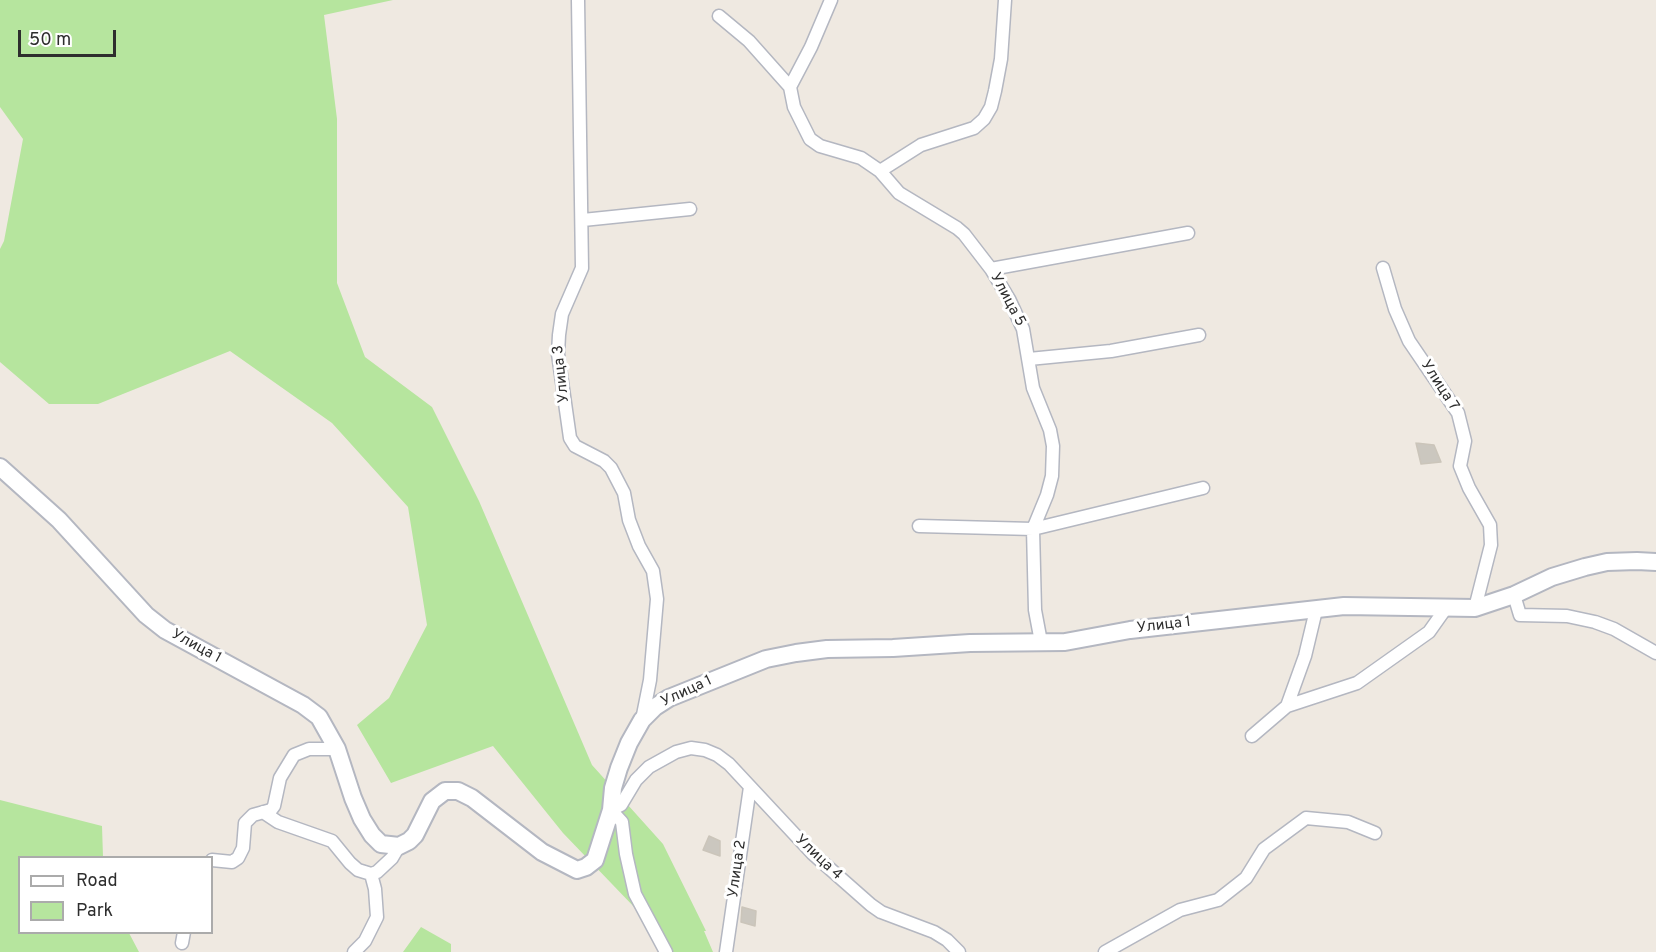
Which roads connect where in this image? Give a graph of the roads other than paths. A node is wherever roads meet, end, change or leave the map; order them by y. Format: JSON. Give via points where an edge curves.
{"nodes":[{"id":1,"x":578,"y":0,"type":"edge"},
{"id":2,"x":831,"y":0,"type":"edge"},
{"id":3,"x":1005,"y":0,"type":"edge"},
{"id":4,"x":719,"y":16,"type":"dead end"},
{"id":5,"x":790,"y":87,"type":"junction"},
{"id":6,"x":880,"y":171,"type":"junction"},
{"id":7,"x":690,"y":210,"type":"dead end"},
{"id":8,"x":583,"y":220,"type":"junction"},
{"id":9,"x":1188,"y":233,"type":"dead end"},
{"id":10,"x":1383,"y":268,"type":"dead end"},
{"id":11,"x":991,"y":269,"type":"junction"},
{"id":12,"x":1199,"y":335,"type":"dead end"},
{"id":13,"x":1029,"y":359,"type":"junction"},
{"id":14,"x":0,"y":467,"type":"edge"},
{"id":15,"x":1203,"y":488,"type":"dead end"},
{"id":16,"x":919,"y":526,"type":"dead end"},
{"id":17,"x":1033,"y":530,"type":"junction"},
{"id":18,"x":1656,"y":562,"type":"edge"},
{"id":19,"x":1514,"y":595,"type":"junction"},
{"id":20,"x":1446,"y":608,"type":"junction"},
{"id":21,"x":1475,"y":608,"type":"junction"},
{"id":22,"x":1316,"y":610,"type":"junction"},
{"id":23,"x":1041,"y":642,"type":"junction"},
{"id":24,"x":1656,"y":653,"type":"edge"},
{"id":25,"x":1287,"y":706,"type":"junction"},
{"id":26,"x":642,"y":720,"type":"junction"},
{"id":27,"x":1252,"y":736,"type":"dead end"},
{"id":28,"x":337,"y":749,"type":"junction"},
{"id":29,"x":750,"y":787,"type":"junction"},
{"id":30,"x":611,"y":810,"type":"junction"},
{"id":31,"x":263,"y":812,"type":"junction"},
{"id":32,"x":1375,"y":833,"type":"dead end"},
{"id":33,"x":399,"y":846,"type":"junction"},
{"id":34,"x":213,"y":860,"type":"edge"},
{"id":35,"x":371,"y":874,"type":"junction"},
{"id":36,"x":354,"y":952,"type":"edge"},
{"id":37,"x":666,"y":952,"type":"edge"},
{"id":38,"x":726,"y":952,"type":"edge"},
{"id":39,"x":959,"y":952,"type":"edge"},
{"id":40,"x":1105,"y":952,"type":"edge"}],
"edges":[{"from":1,"to":8,"type":"street","name":"Улица 3"},
{"from":2,"to":5,"type":"street"},
{"from":3,"to":6,"type":"street","via":[[999,70],[991,107],[984,119],[974,128],[921,145]]},
{"from":4,"to":5,"type":"street","via":[[749,41]]},
{"from":5,"to":6,"type":"street","name":"Улица 5","via":[[794,107],[810,139],[820,146],[861,158]]},
{"from":6,"to":11,"type":"street","name":"Улица 5","via":[[900,193],[964,234]]},
{"from":7,"to":8,"type":"street"},
{"from":8,"to":26,"type":"street","name":"Улица 3","via":[[582,268],[562,314],[558,354],[570,438],[575,446],[611,468],[624,493],[639,546],[653,571],[657,599],[650,680]]},
{"from":9,"to":11,"type":"street"},
{"from":10,"to":21,"type":"street","name":"Улица 7","via":[[1409,341],[1458,413],[1465,441],[1460,466],[1490,525],[1491,545]]},
{"from":11,"to":13,"type":"street","name":"Улица 5","via":[[1023,329]]},
{"from":12,"to":13,"type":"street","via":[[1111,351]]},
{"from":13,"to":17,"type":"street","name":"Улица 5","via":[[1033,388],[1050,430],[1054,458],[1047,495]]},
{"from":14,"to":28,"type":"main road","name":"Улица 1","via":[[59,520],[146,615],[165,630],[303,705],[319,717]]},
{"from":15,"to":17,"type":"street"},
{"from":16,"to":17,"type":"street"},
{"from":17,"to":23,"type":"street","name":"Улица 5","via":[[1035,610]]},
{"from":18,"to":19,"type":"main road","name":"Улица 1","via":[[1607,562],[1552,577]]},
{"from":19,"to":21,"type":"main road","name":"Улица 1"},
{"from":19,"to":24,"type":"street","via":[[1520,615],[1567,616],[1595,622]]},
{"from":20,"to":21,"type":"main road","name":"Улица 1"},
{"from":20,"to":22,"type":"main road","name":"Улица 1","via":[[1369,606]]},
{"from":20,"to":25,"type":"street","via":[[1429,632],[1357,683]]},
{"from":22,"to":23,"type":"main road","name":"Улица 1"},
{"from":22,"to":25,"type":"street"},
{"from":23,"to":26,"type":"main road","name":"Улица 1","via":[[796,652],[748,665],[669,698]]},
{"from":25,"to":27,"type":"street"},
{"from":26,"to":30,"type":"main road","name":"Улица 1","via":[[619,768]]},
{"from":28,"to":31,"type":"street","via":[[309,748],[294,755],[280,778],[274,806]]},
{"from":28,"to":33,"type":"main road","name":"Улица 1","via":[[353,798],[372,835],[381,844]]},
{"from":29,"to":30,"type":"street","name":"Улица 4","via":[[717,755],[690,748],[649,767],[621,805]]},
{"from":29,"to":38,"type":"street","name":"Улица 2"},
{"from":29,"to":39,"type":"street","name":"Улица 4","via":[[812,853],[871,905],[934,932]]},
{"from":30,"to":33,"type":"main road","name":"Улица 1","via":[[596,860],[577,870],[542,852],[458,791],[445,791],[432,801],[415,835]]},
{"from":30,"to":37,"type":"street","via":[[622,822],[635,894]]},
{"from":31,"to":34,"type":"street","via":[[245,823],[238,858],[232,862]]},
{"from":31,"to":35,"type":"street","via":[[278,822],[333,841],[358,870]]},
{"from":32,"to":40,"type":"street","via":[[1348,822],[1306,818],[1264,849],[1246,878],[1218,900],[1180,910]]},
{"from":33,"to":35,"type":"street","via":[[387,863]]},
{"from":35,"to":36,"type":"street","via":[[377,917],[369,936]]}]}
